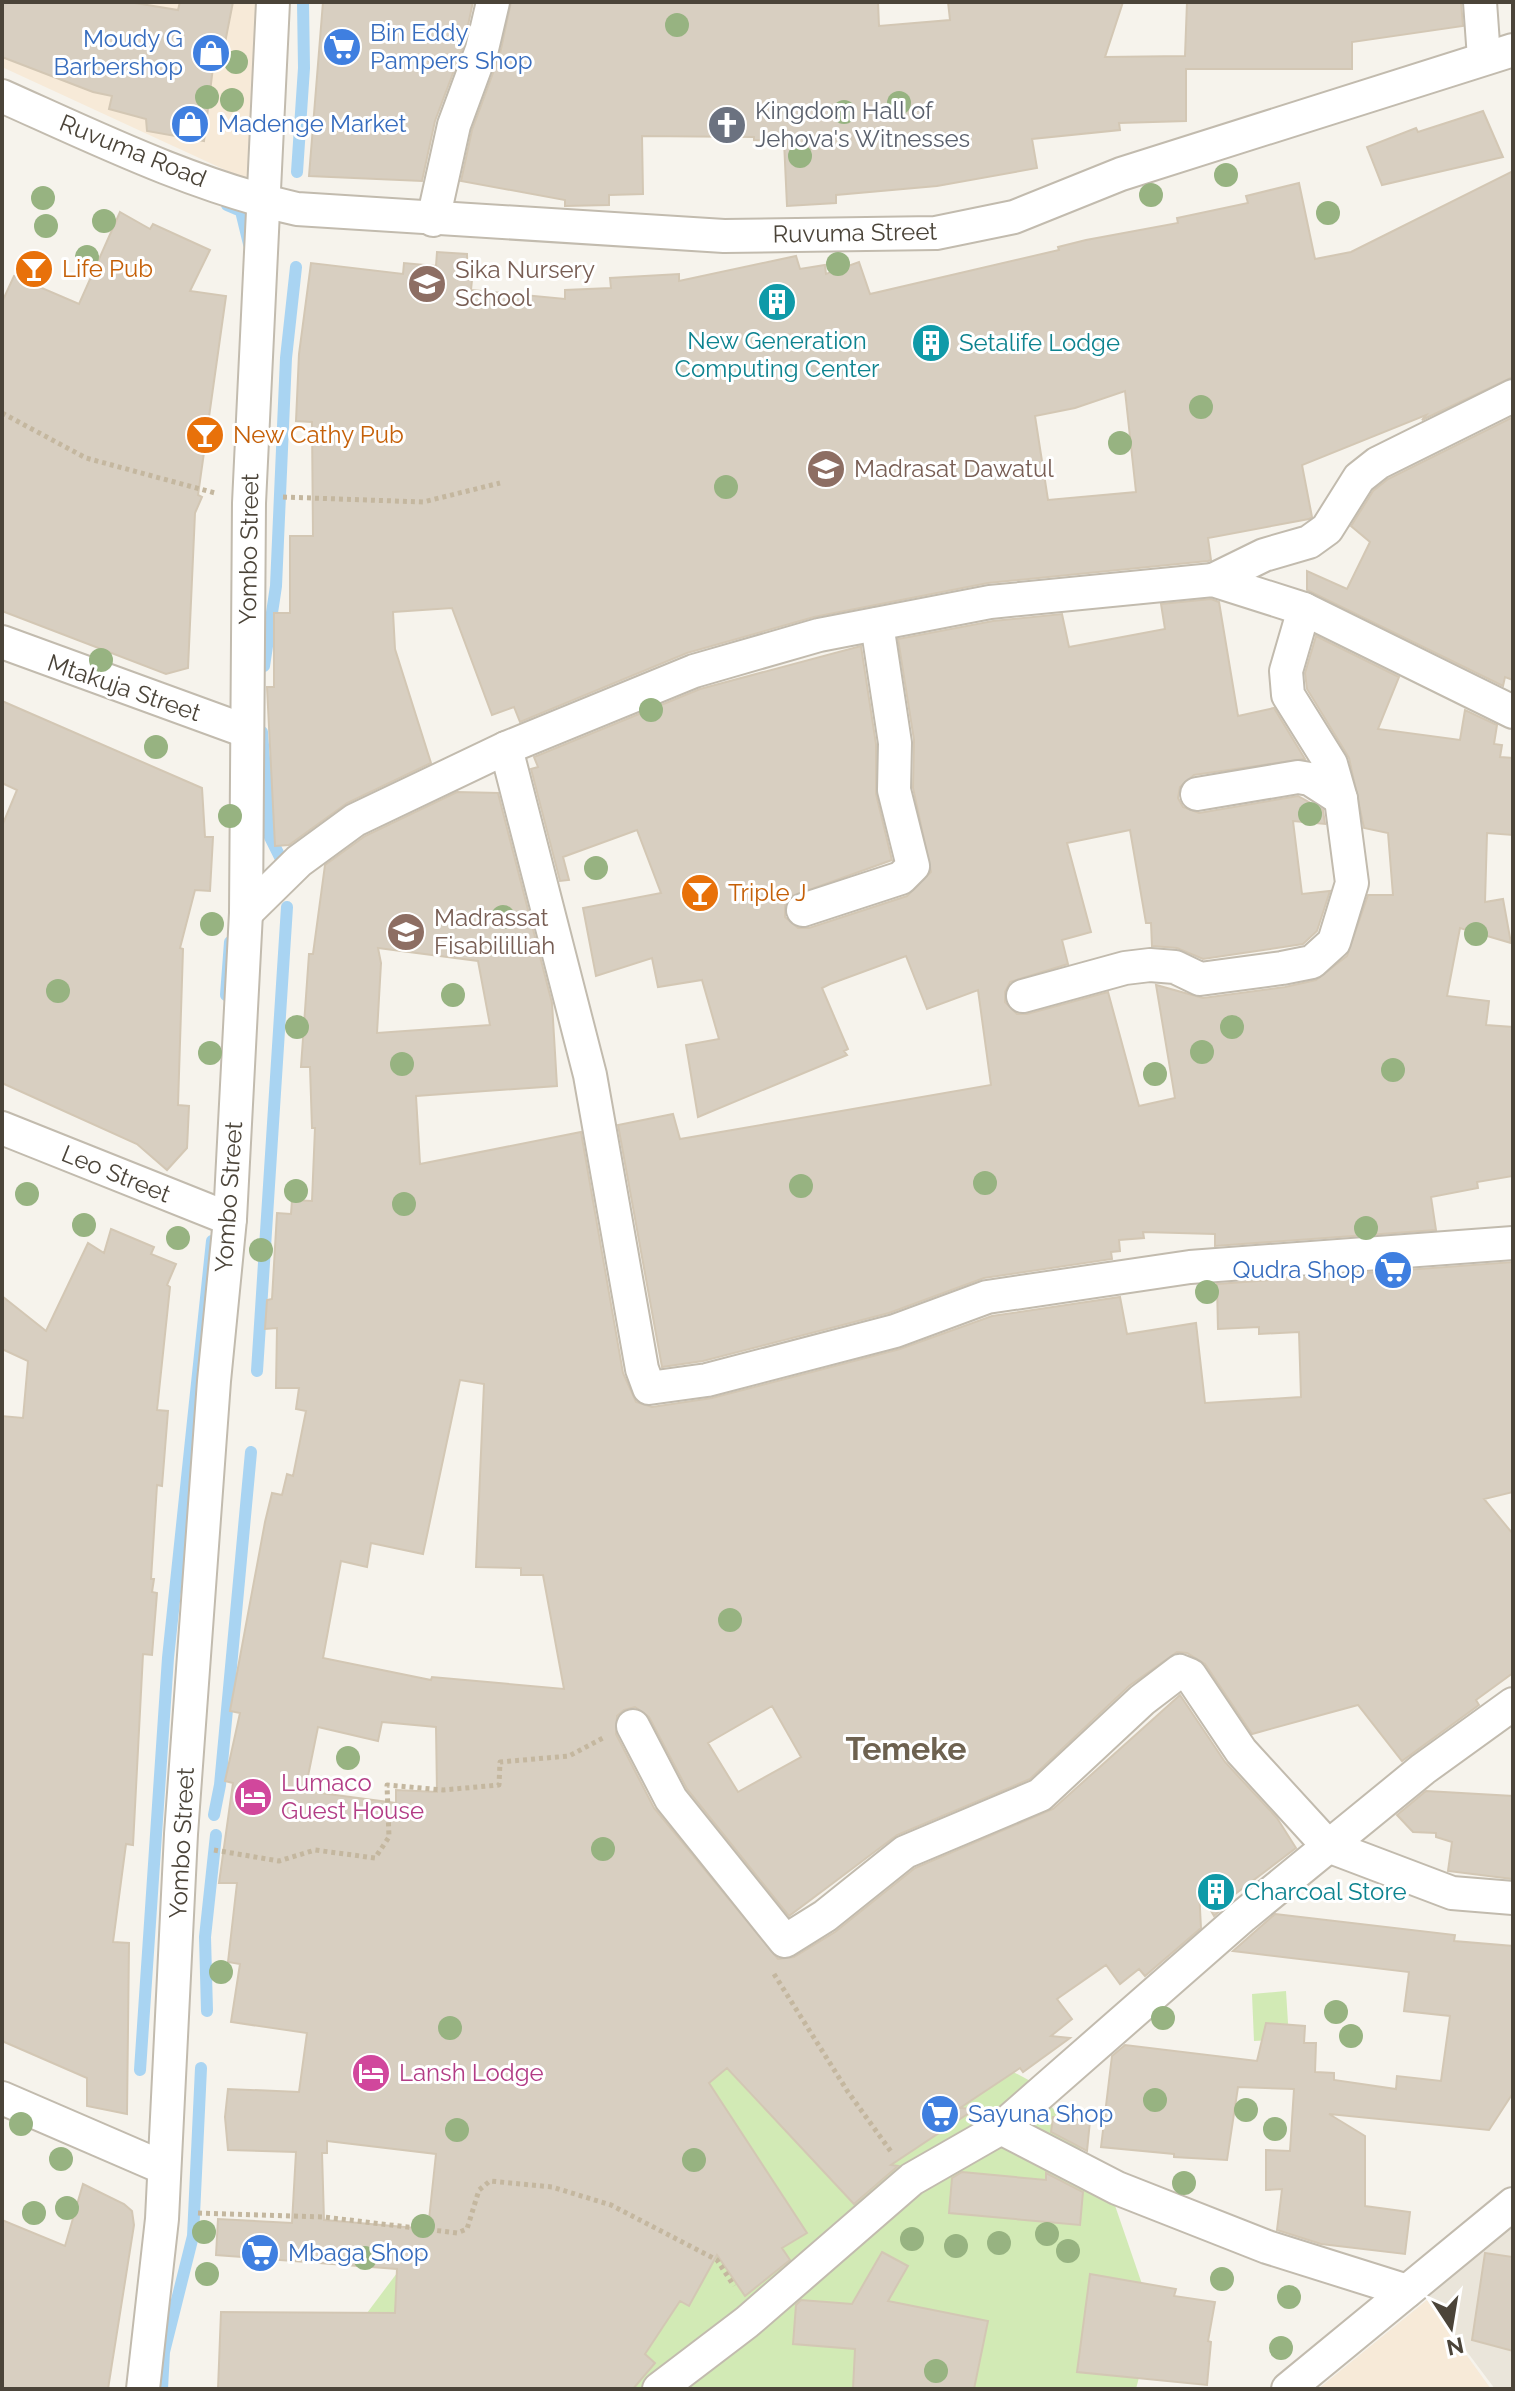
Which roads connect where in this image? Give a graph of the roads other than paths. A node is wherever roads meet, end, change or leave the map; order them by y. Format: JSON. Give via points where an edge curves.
{"nodes":[{"id":1,"x":273,"y":2,"type":"edge"},
{"id":2,"x":493,"y":2,"type":"edge"},
{"id":3,"x":1480,"y":2,"type":"edge"},
{"id":4,"x":1499,"y":54,"type":"edge"},
{"id":5,"x":2,"y":96,"type":"edge"},
{"id":6,"x":266,"y":202,"type":"junction"},
{"id":7,"x":433,"y":220,"type":"junction"},
{"id":8,"x":1513,"y":396,"type":"edge"},
{"id":9,"x":1213,"y":580,"type":"junction"},
{"id":10,"x":1304,"y":609,"type":"junction"},
{"id":11,"x":877,"y":624,"type":"junction"},
{"id":12,"x":2,"y":642,"type":"edge"},
{"id":13,"x":1513,"y":712,"type":"edge"},
{"id":14,"x":246,"y":731,"type":"junction"},
{"id":15,"x":506,"y":748,"type":"junction"},
{"id":16,"x":1197,"y":794,"type":"dead end"},
{"id":17,"x":1341,"y":799,"type":"junction"},
{"id":18,"x":803,"y":910,"type":"dead end"},
{"id":19,"x":246,"y":913,"type":"junction"},
{"id":20,"x":1023,"y":996,"type":"dead end"},
{"id":21,"x":2,"y":1128,"type":"edge"},
{"id":22,"x":230,"y":1219,"type":"junction"},
{"id":23,"x":1513,"y":1243,"type":"edge"},
{"id":24,"x":1513,"y":1704,"type":"edge"},
{"id":25,"x":633,"y":1726,"type":"road end"},
{"id":26,"x":1328,"y":1846,"type":"junction"},
{"id":27,"x":1513,"y":1898,"type":"edge"},
{"id":28,"x":2,"y":2098,"type":"edge"},
{"id":29,"x":1001,"y":2128,"type":"junction"},
{"id":30,"x":164,"y":2168,"type":"junction"},
{"id":31,"x":1513,"y":2204,"type":"edge"},
{"id":32,"x":1407,"y":2291,"type":"junction"},
{"id":33,"x":143,"y":2389,"type":"edge"},
{"id":34,"x":659,"y":2389,"type":"edge"},
{"id":35,"x":1288,"y":2389,"type":"edge"}],
"edges":[{"from":1,"to":6,"type":"street","name":"Yombo Street"},
{"from":2,"to":7,"type":"street","via":[[454,125]]},
{"from":3,"to":4,"type":"street"},
{"from":4,"to":7,"type":"street","name":"Ruvuma Street","via":[[1121,174],[1014,217],[936,233],[724,236]]},
{"from":5,"to":6,"type":"street","name":"Ruvuma Road","via":[[136,156]]},
{"from":6,"to":7,"type":"street","name":"Ruvuma Street"},
{"from":6,"to":14,"type":"street","name":"Yombo Street","via":[[249,503]]},
{"from":8,"to":9,"type":"street","via":[[1378,463],[1359,478],[1327,529],[1309,542],[1264,555]]},
{"from":9,"to":10,"type":"street"},
{"from":9,"to":11,"type":"street","via":[[990,602]]},
{"from":10,"to":13,"type":"street"},
{"from":10,"to":17,"type":"street","via":[[1286,671],[1288,695],[1331,764]]},
{"from":11,"to":15,"type":"street","via":[[694,671]]},
{"from":11,"to":18,"type":"street","via":[[895,743],[894,790],[913,866],[901,878]]},
{"from":12,"to":14,"type":"street","name":"Mtakuja Street"},
{"from":14,"to":19,"type":"street","name":"Yombo Street"},
{"from":15,"to":19,"type":"street","via":[[355,820],[299,861]]},
{"from":15,"to":23,"type":"street","via":[[590,1075],[649,1388],[707,1380],[895,1331],[987,1297],[1190,1267]]},
{"from":16,"to":17,"type":"street","via":[[1298,777]]},
{"from":17,"to":20,"type":"street","via":[[1352,883],[1334,942],[1312,962],[1200,979],[1175,967],[1125,968]]},
{"from":19,"to":22,"type":"street","name":"Yombo Street"},
{"from":21,"to":22,"type":"street","name":"Leo Street"},
{"from":22,"to":30,"type":"street","name":"Yombo Street","via":[[181,1834]]},
{"from":24,"to":26,"type":"street"},
{"from":25,"to":26,"type":"street","via":[[671,1799],[785,1941],[905,1852],[1040,1795],[1180,1671],[1190,1675],[1241,1751]]},
{"from":26,"to":27,"type":"street","via":[[1452,1893]]},
{"from":26,"to":29,"type":"street"},
{"from":28,"to":30,"type":"street"},
{"from":29,"to":32,"type":"street","via":[[1117,2188],[1267,2247]]},
{"from":29,"to":34,"type":"street","via":[[912,2179],[747,2322]]},
{"from":30,"to":33,"type":"street","name":"Yombo Street"},
{"from":31,"to":32,"type":"street"},
{"from":32,"to":35,"type":"street"}]}
